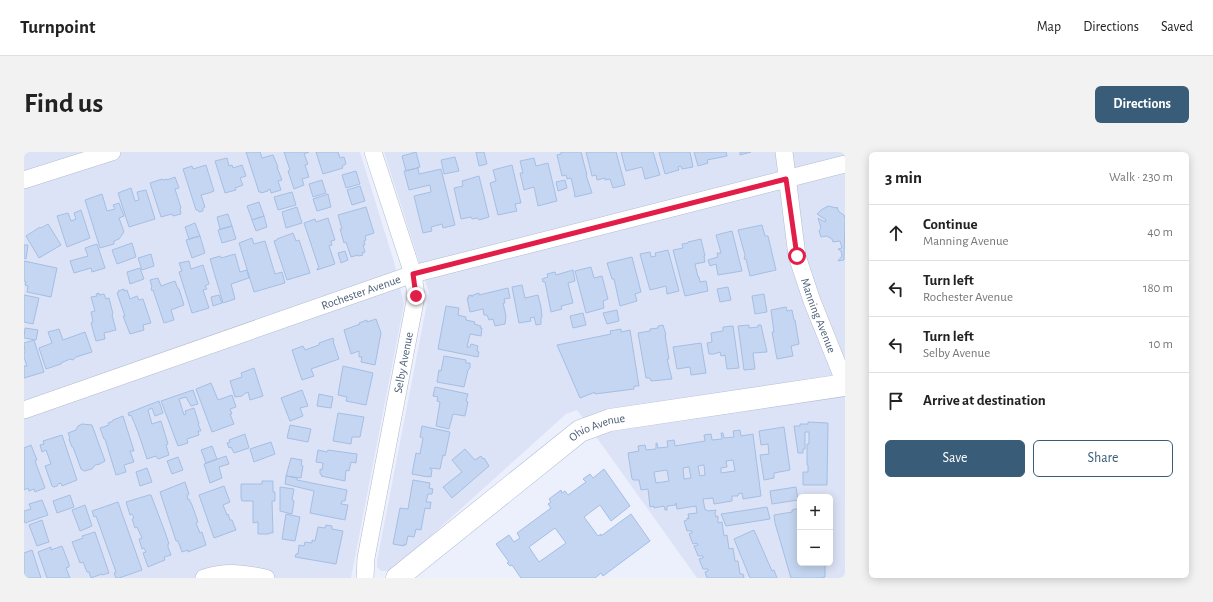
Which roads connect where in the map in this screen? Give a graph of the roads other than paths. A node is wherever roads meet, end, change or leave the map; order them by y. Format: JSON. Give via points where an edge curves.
{"nodes":[{"id":1,"x":112,"y":152,"type":"edge"},
{"id":2,"x":373,"y":152,"type":"edge"},
{"id":3,"x":784,"y":152,"type":"edge"},
{"id":4,"x":845,"y":164,"type":"edge"},
{"id":5,"x":786,"y":179,"type":"junction"},
{"id":6,"x":24,"y":180,"type":"edge"},
{"id":7,"x":413,"y":274,"type":"junction"},
{"id":8,"x":845,"y":384,"type":"edge"},
{"id":9,"x":24,"y":410,"type":"edge"},
{"id":10,"x":204,"y":578,"type":"edge"},
{"id":11,"x":266,"y":578,"type":"edge"},
{"id":12,"x":365,"y":578,"type":"edge"},
{"id":13,"x":398,"y":578,"type":"edge"}],
"edges":[{"from":1,"to":6,"type":"street"},
{"from":2,"to":7,"type":"street","name":"Selby Avenue"},
{"from":3,"to":5,"type":"street","name":"Manning Avenue"},
{"from":4,"to":5,"type":"street","name":"Rochester Avenue"},
{"from":5,"to":7,"type":"street","name":"Rochester Avenue"},
{"from":5,"to":8,"type":"street","name":"Manning Avenue","via":[[797,256]]},
{"from":7,"to":9,"type":"street","name":"Rochester Avenue"},
{"from":7,"to":12,"type":"street","name":"Selby Avenue","via":[[416,296],[366,558]]},
{"from":8,"to":13,"type":"street","name":"Ohio Avenue","via":[[610,420],[580,431]]},
{"from":10,"to":11,"type":"street","via":[[234,572]]}]}
